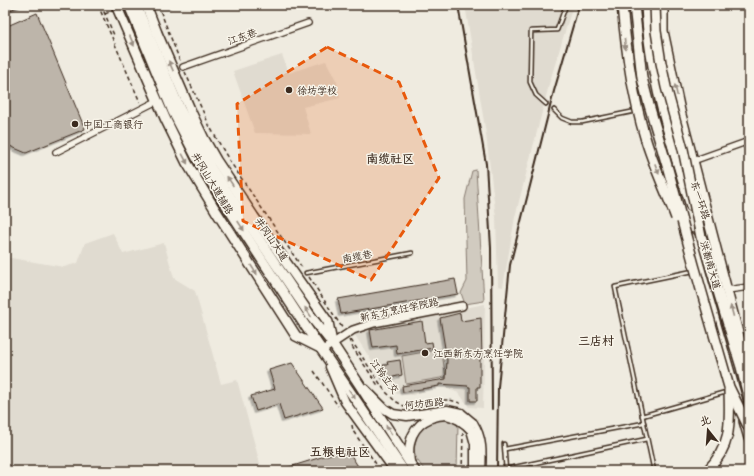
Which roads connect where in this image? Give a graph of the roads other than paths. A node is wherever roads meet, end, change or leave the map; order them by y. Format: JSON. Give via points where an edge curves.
{"nodes":[{"id":1,"x":116,"y":5,"type":"edge"},
{"id":2,"x":129,"y":5,"type":"edge"},
{"id":3,"x":136,"y":5,"type":"edge"},
{"id":4,"x":146,"y":5,"type":"edge"},
{"id":5,"x":566,"y":5,"type":"edge"},
{"id":6,"x":622,"y":5,"type":"edge"},
{"id":7,"x":633,"y":5,"type":"edge"},
{"id":8,"x":646,"y":5,"type":"edge"},
{"id":9,"x":655,"y":5,"type":"edge"},
{"id":10,"x":662,"y":5,"type":"edge"},
{"id":11,"x":308,"y":23,"type":"dead end"},
{"id":12,"x":183,"y":67,"type":"road end"},
{"id":13,"x":158,"y":101,"type":"junction"},
{"id":14,"x":546,"y":104,"type":"dead end"},
{"id":15,"x":648,"y":105,"type":"junction"},
{"id":16,"x":554,"y":110,"type":"dead end"},
{"id":17,"x":747,"y":141,"type":"edge"},
{"id":18,"x":56,"y":152,"type":"dead end"},
{"id":19,"x":749,"y":153,"type":"edge"},
{"id":20,"x":693,"y":161,"type":"junction"},
{"id":21,"x":679,"y":166,"type":"junction"},
{"id":22,"x":701,"y":236,"type":"junction"},
{"id":23,"x":412,"y":253,"type":"dead end"},
{"id":24,"x":697,"y":267,"type":"junction"},
{"id":25,"x":306,"y":273,"type":"road end"},
{"id":26,"x":749,"y":287,"type":"edge"},
{"id":27,"x":727,"y":290,"type":"junction"},
{"id":28,"x":462,"y":306,"type":"dead end"},
{"id":29,"x":332,"y":343,"type":"junction"},
{"id":30,"x":322,"y":350,"type":"junction"},
{"id":31,"x":749,"y":376,"type":"edge"},
{"id":32,"x":359,"y":384,"type":"junction"},
{"id":33,"x":732,"y":388,"type":"junction"},
{"id":34,"x":749,"y":400,"type":"edge"},
{"id":35,"x":642,"y":416,"type":"junction"},
{"id":36,"x":462,"y":417,"type":"junction"},
{"id":37,"x":644,"y":424,"type":"junction"},
{"id":38,"x":472,"y":427,"type":"junction"},
{"id":39,"x":749,"y":428,"type":"edge"},
{"id":40,"x":749,"y":438,"type":"edge"},
{"id":41,"x":647,"y":439,"type":"junction"},
{"id":42,"x":504,"y":444,"type":"dead end"},
{"id":43,"x":505,"y":449,"type":"junction"},
{"id":44,"x":410,"y":463,"type":"junction"},
{"id":45,"x":506,"y":470,"type":"edge"},
{"id":46,"x":395,"y":471,"type":"edge"},
{"id":47,"x":404,"y":471,"type":"edge"},
{"id":48,"x":415,"y":471,"type":"edge"},
{"id":49,"x":475,"y":471,"type":"edge"},
{"id":50,"x":481,"y":471,"type":"edge"},
{"id":51,"x":654,"y":471,"type":"edge"},
{"id":52,"x":707,"y":471,"type":"edge"}],
"edges":[{"from":1,"to":13,"type":"main road","name":"井冈山大道辅路","one_way":true},
{"from":2,"to":30,"type":"main road","name":"井冈山大道","one_way":true,"via":[[173,112],[202,168]]},
{"from":29,"to":3,"type":"main road","name":"井冈山大道","one_way":true,"via":[[312,318],[212,168],[180,110]]},
{"from":29,"to":4,"type":"main road","name":"井冈山大道辅路","one_way":true,"via":[[328,322],[210,149],[192,114]]},
{"from":5,"to":14,"type":"lane","via":[[557,30],[531,31],[530,82],[536,95]]},
{"from":6,"to":24,"type":"main road","one_way":true,"bridge":true,"via":[[632,86],[646,139]]},
{"from":7,"to":15,"type":"main road","bridge":true},
{"from":7,"to":24,"type":"main road","name":"洪都南大道","via":[[633,31]]},
{"from":8,"to":21,"type":"main road","name":"东一环路","via":[[653,74]]},
{"from":9,"to":22,"type":"main road","bridge":true,"via":[[661,63],[683,149]]},
{"from":20,"to":10,"type":"main road","name":"洪都南大道","one_way":true,"via":[[663,31]]},
{"from":11,"to":12,"type":"street","name":"江东巷"},
{"from":13,"to":18,"type":"street"},
{"from":13,"to":30,"type":"main road","name":"井冈山大道辅路","one_way":true,"via":[[187,163],[296,336]]},
{"from":15,"to":16,"type":"lane","via":[[636,112],[582,122],[562,118]]},
{"from":15,"to":24,"type":"main road","bridge":true},
{"from":17,"to":19,"type":"street"},
{"from":17,"to":20,"type":"street"},
{"from":20,"to":21,"type":"street"},
{"from":20,"to":27,"type":"main road","name":"洪都南大道"},
{"from":21,"to":22,"type":"main road","name":"东一环路","bridge":true},
{"from":22,"to":34,"type":"main road","name":"东一环路"},
{"from":23,"to":25,"type":"lane","name":"南缆巷"},
{"from":24,"to":33,"type":"main road","bridge":true},
{"from":24,"to":35,"type":"lane","via":[[615,287]]},
{"from":26,"to":27,"type":"street"},
{"from":31,"to":27,"type":"main road","name":"洪都南大道","one_way":true},
{"from":28,"to":29,"type":"street","name":"新东方烹饪学院路","via":[[374,323],[353,330]]},
{"from":29,"to":30,"type":"street","name":"新东方烹饪学院路"},
{"from":29,"to":32,"type":"main road","name":"井冈山大道"},
{"from":30,"to":46,"type":"main road","via":[[345,402]]},
{"from":30,"to":47,"type":"main road","name":"井冈山大道","one_way":true},
{"from":32,"to":36,"type":"main road","name":"何坊西路","via":[[394,414],[407,416],[447,410]]},
{"from":44,"to":32,"type":"main road","name":"井冈山大道","one_way":true},
{"from":33,"to":35,"type":"lane"},
{"from":33,"to":39,"type":"main road","bridge":true},
{"from":33,"to":40,"type":"main road"},
{"from":33,"to":52,"type":"main road","bridge":true,"via":[[724,448]]},
{"from":35,"to":37,"type":"lane"},
{"from":36,"to":38,"type":"main road","name":"何坊西路","bridge":true,"via":[[466,425]]},
{"from":36,"to":44,"type":"main road","name":"何坊西路","via":[[435,417],[416,427],[408,451]]},
{"from":37,"to":41,"type":"lane"},
{"from":37,"to":43,"type":"lane"},
{"from":38,"to":49,"type":"main road"},
{"from":38,"to":50,"type":"main road","name":"何坊西路","via":[[480,437],[482,446]]},
{"from":41,"to":45,"type":"lane"},
{"from":41,"to":51,"type":"lane"},
{"from":42,"to":43,"type":"lane"},
{"from":43,"to":45,"type":"lane"},
{"from":44,"to":48,"type":"main road","name":"井冈山大道"}]}
